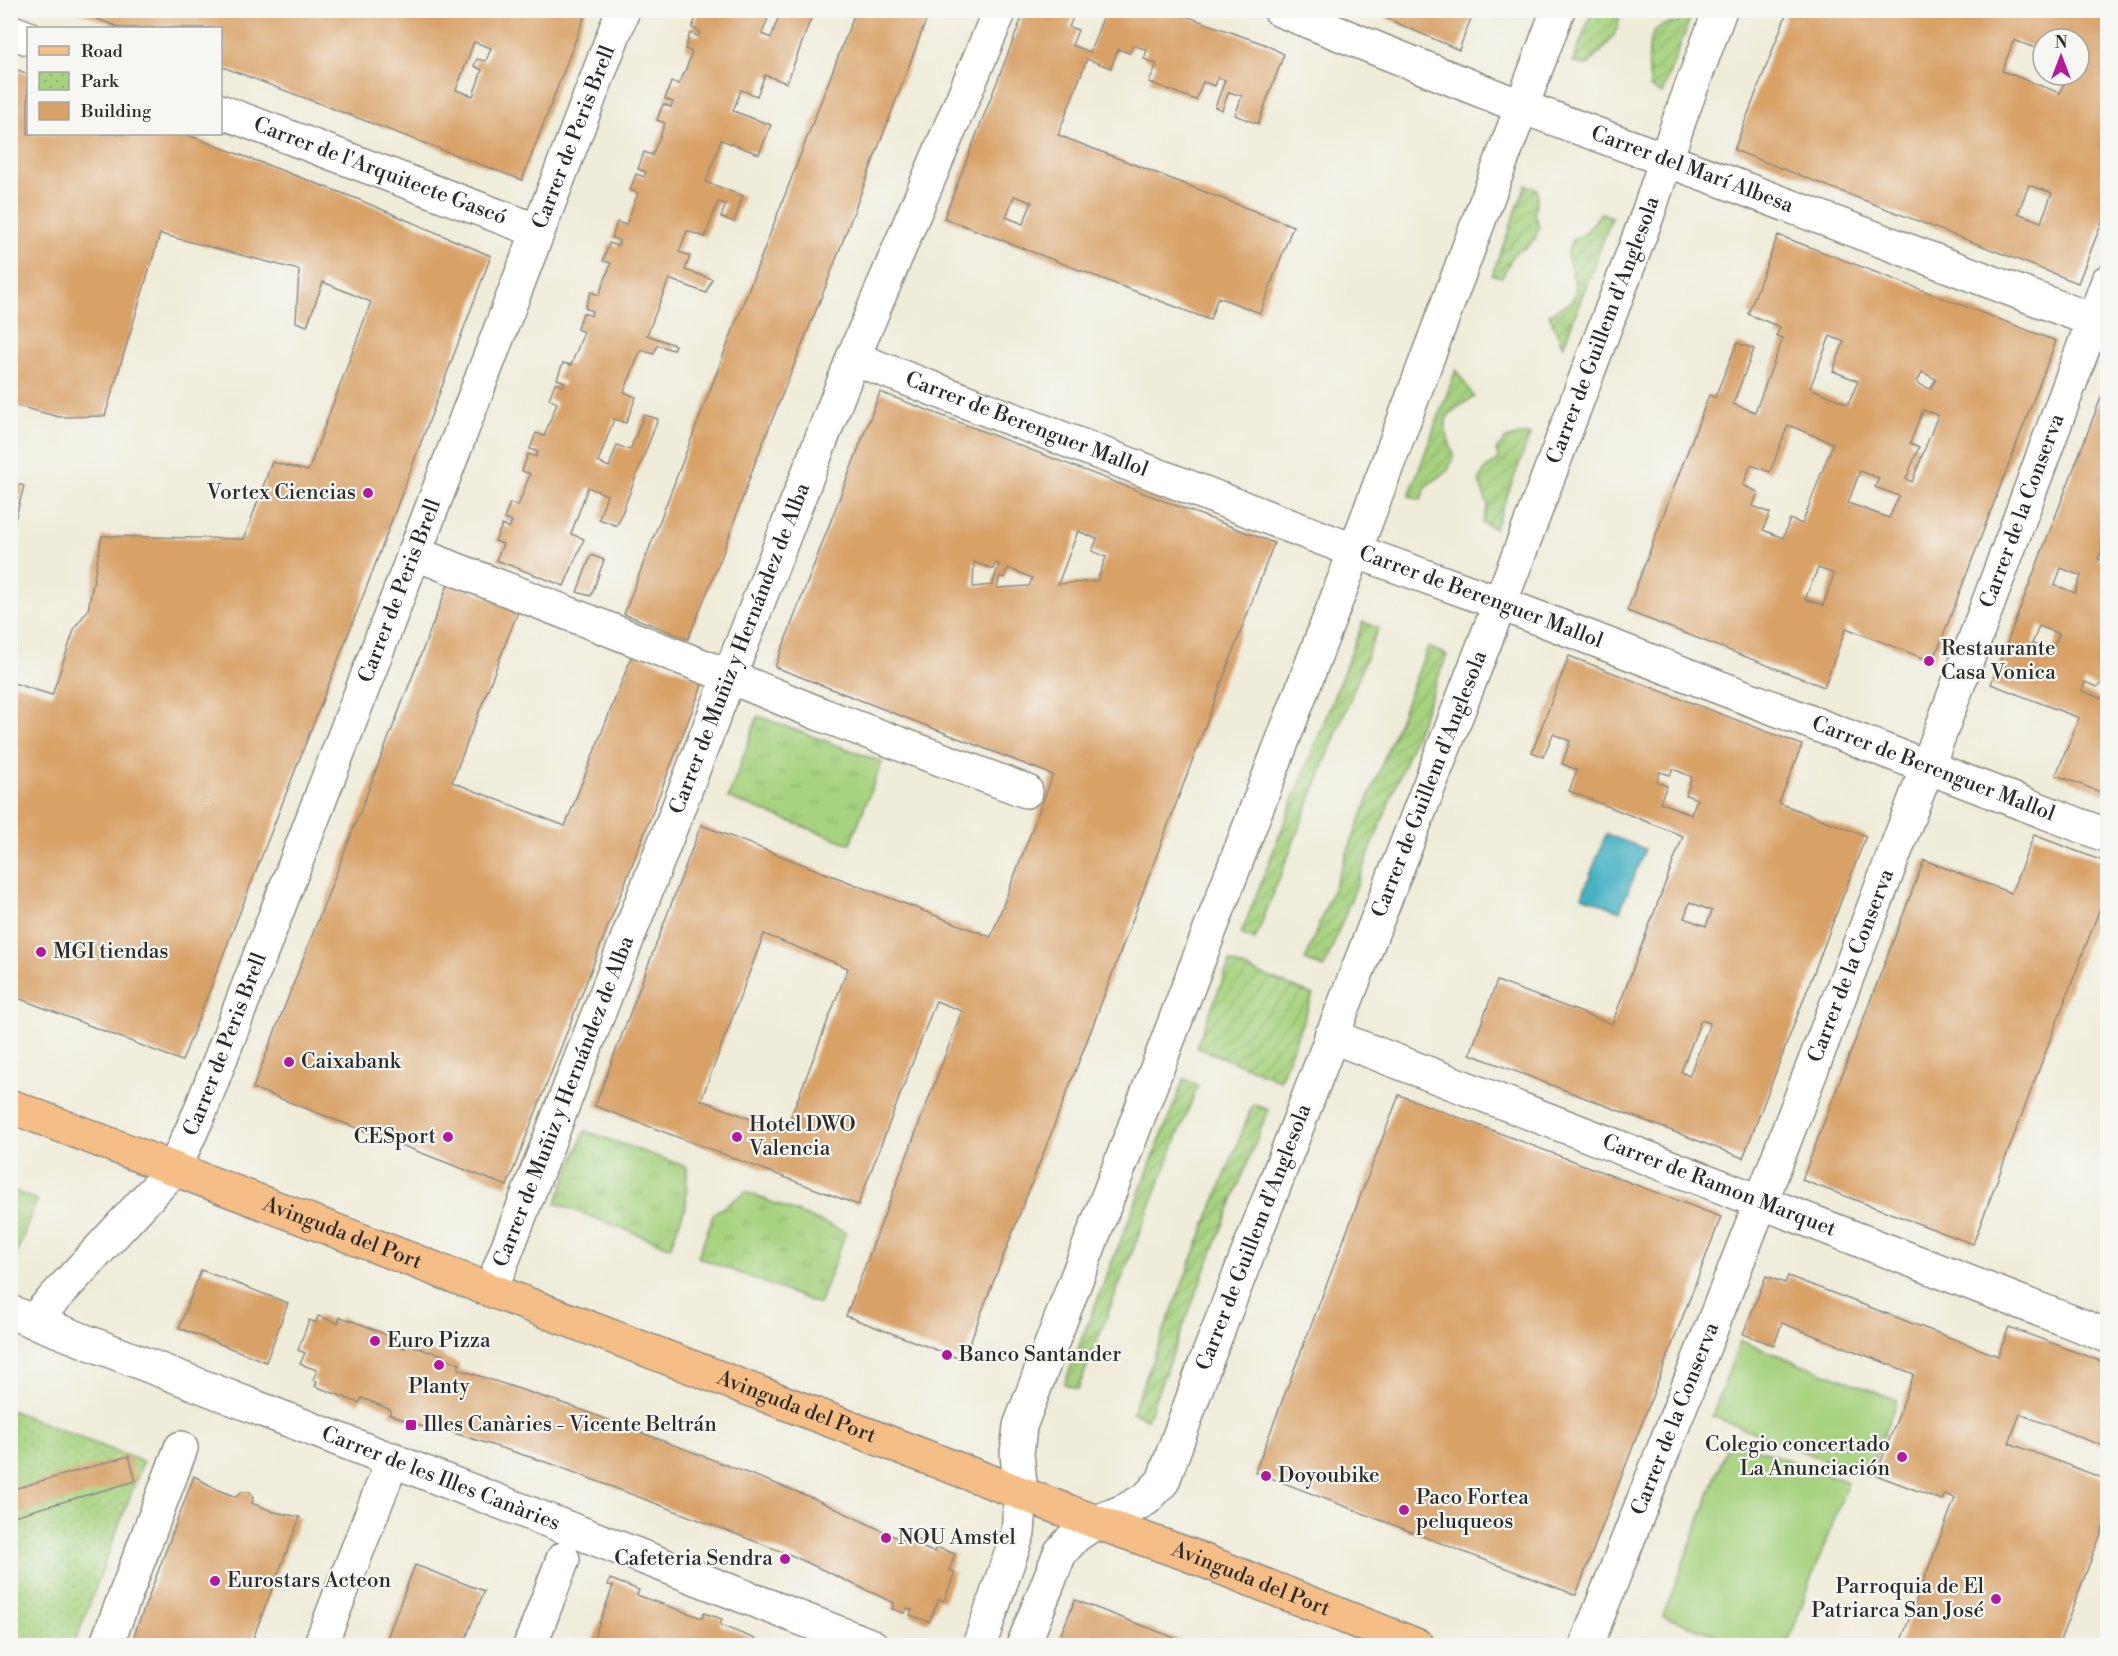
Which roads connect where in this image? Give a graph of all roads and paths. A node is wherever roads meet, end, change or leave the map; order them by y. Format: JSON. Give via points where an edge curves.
{"nodes":[{"id":1,"x":623,"y":10,"type":"edge"},
{"id":2,"x":1000,"y":10,"type":"edge"},
{"id":3,"x":1280,"y":10,"type":"edge"},
{"id":4,"x":1558,"y":10,"type":"edge"},
{"id":5,"x":1720,"y":10,"type":"edge"},
{"id":6,"x":10,"y":31,"type":"edge"},
{"id":7,"x":27,"y":38,"type":"edge"},
{"id":8,"x":1522,"y":107,"type":"junction"},
{"id":9,"x":222,"y":112,"type":"edge"},
{"id":10,"x":1666,"y":160,"type":"junction"},
{"id":11,"x":538,"y":231,"type":"junction"},
{"id":12,"x":2108,"y":281,"type":"edge"},
{"id":13,"x":2100,"y":323,"type":"edge"},
{"id":14,"x":853,"y":358,"type":"junction"},
{"id":15,"x":1355,"y":551,"type":"junction"},
{"id":16,"x":414,"y":553,"type":"junction"},
{"id":17,"x":1499,"y":603,"type":"junction"},
{"id":18,"x":728,"y":676,"type":"junction"},
{"id":19,"x":1927,"y":768,"type":"junction"},
{"id":20,"x":1026,"y":791,"type":"dead end"},
{"id":21,"x":2108,"y":836,"type":"edge"},
{"id":22,"x":1331,"y":1036,"type":"junction"},
{"id":23,"x":10,"y":1106,"type":"edge"},
{"id":24,"x":174,"y":1169,"type":"junction"},
{"id":25,"x":1761,"y":1202,"type":"junction"},
{"id":26,"x":490,"y":1290,"type":"junction"},
{"id":27,"x":22,"y":1316,"type":"edge"},
{"id":28,"x":2108,"y":1336,"type":"edge"},
{"id":29,"x":181,"y":1448,"type":"dead end"},
{"id":30,"x":393,"y":1460,"type":"junction"},
{"id":31,"x":1021,"y":1493,"type":"junction"},
{"id":32,"x":1096,"y":1522,"type":"junction"},
{"id":33,"x":563,"y":1559,"type":"dead end"},
{"id":34,"x":335,"y":1608,"type":"junction"},
{"id":35,"x":106,"y":1646,"type":"edge"},
{"id":36,"x":294,"y":1646,"type":"edge"},
{"id":37,"x":320,"y":1646,"type":"edge"},
{"id":38,"x":530,"y":1646,"type":"edge"},
{"id":39,"x":872,"y":1646,"type":"edge"},
{"id":40,"x":979,"y":1646,"type":"edge"},
{"id":41,"x":1023,"y":1646,"type":"edge"},
{"id":42,"x":1418,"y":1646,"type":"edge"},
{"id":43,"x":1586,"y":1646,"type":"edge"}],
"edges":[{"from":1,"to":11,"type":"street","name":"Carrer de Peris Brell"},
{"from":2,"to":14,"type":"street","name":"Carrer de Muñiz y Hernández de Alba"},
{"from":3,"to":8,"type":"street","name":"Carrer del Marí Albesa"},
{"from":4,"to":8,"type":"street"},
{"from":5,"to":10,"type":"street","name":"Carrer de Guillem d'Anglesola"},
{"from":6,"to":7,"type":"street"},
{"from":8,"to":10,"type":"street","name":"Carrer del Marí Albesa"},
{"from":8,"to":15,"type":"street"},
{"from":9,"to":11,"type":"street","name":"Carrer de l'Arquitecte Gascó"},
{"from":10,"to":13,"type":"street","name":"Carrer del Marí Albesa"},
{"from":10,"to":17,"type":"street","name":"Carrer de Guillem d'Anglesola"},
{"from":11,"to":16,"type":"street","name":"Carrer de Peris Brell"},
{"from":12,"to":13,"type":"street","name":"Carrer de la Conserva"},
{"from":13,"to":19,"type":"street","name":"Carrer de la Conserva"},
{"from":14,"to":15,"type":"street","name":"Carrer de Berenguer Mallol"},
{"from":14,"to":18,"type":"street","name":"Carrer de Muñiz y Hernández de Alba"},
{"from":15,"to":17,"type":"street","name":"Carrer de Berenguer Mallol"},
{"from":15,"to":31,"type":"street","via":[[1020,1426],[1017,1454]]},
{"from":16,"to":18,"type":"street"},
{"from":16,"to":24,"type":"street","name":"Carrer de Peris Brell","via":[[200,1112]]},
{"from":17,"to":19,"type":"street","name":"Carrer de Berenguer Mallol"},
{"from":17,"to":22,"type":"street","name":"Carrer de Guillem d'Anglesola"},
{"from":18,"to":20,"type":"street"},
{"from":18,"to":26,"type":"street","name":"Carrer de Muñiz y Hernández de Alba"},
{"from":19,"to":21,"type":"street","name":"Carrer de Berenguer Mallol"},
{"from":19,"to":25,"type":"street","name":"Carrer de la Conserva"},
{"from":22,"to":25,"type":"street","name":"Carrer de Ramon Marquet"},
{"from":22,"to":32,"type":"street","name":"Carrer de Guillem d'Anglesola","via":[[1163,1481],[1146,1499]]},
{"from":23,"to":24,"type":"main road","name":"Avinguda del Port"},
{"from":24,"to":26,"type":"main road","name":"Avinguda del Port"},
{"from":24,"to":27,"type":"street"},
{"from":25,"to":28,"type":"street","name":"Carrer de Ramon Marquet"},
{"from":25,"to":43,"type":"street","name":"Carrer de la Conserva"},
{"from":26,"to":31,"type":"main road","name":"Avinguda del Port"},
{"from":27,"to":30,"type":"street","name":"Carrer de les Illes Canàries"},
{"from":29,"to":35,"type":"street"},
{"from":30,"to":34,"type":"street"},
{"from":30,"to":39,"type":"street","name":"Carrer de les Illes Canàries"},
{"from":31,"to":32,"type":"main road","name":"Avinguda del Port"},
{"from":31,"to":40,"type":"street","via":[[1018,1533]]},
{"from":32,"to":41,"type":"street","name":"Carrer de Guillem d'Anglesola","via":[[1059,1553]]},
{"from":32,"to":42,"type":"main road","name":"Avinguda del Port"},
{"from":33,"to":38,"type":"street"},
{"from":34,"to":36,"type":"street"},
{"from":34,"to":37,"type":"street"}]}
